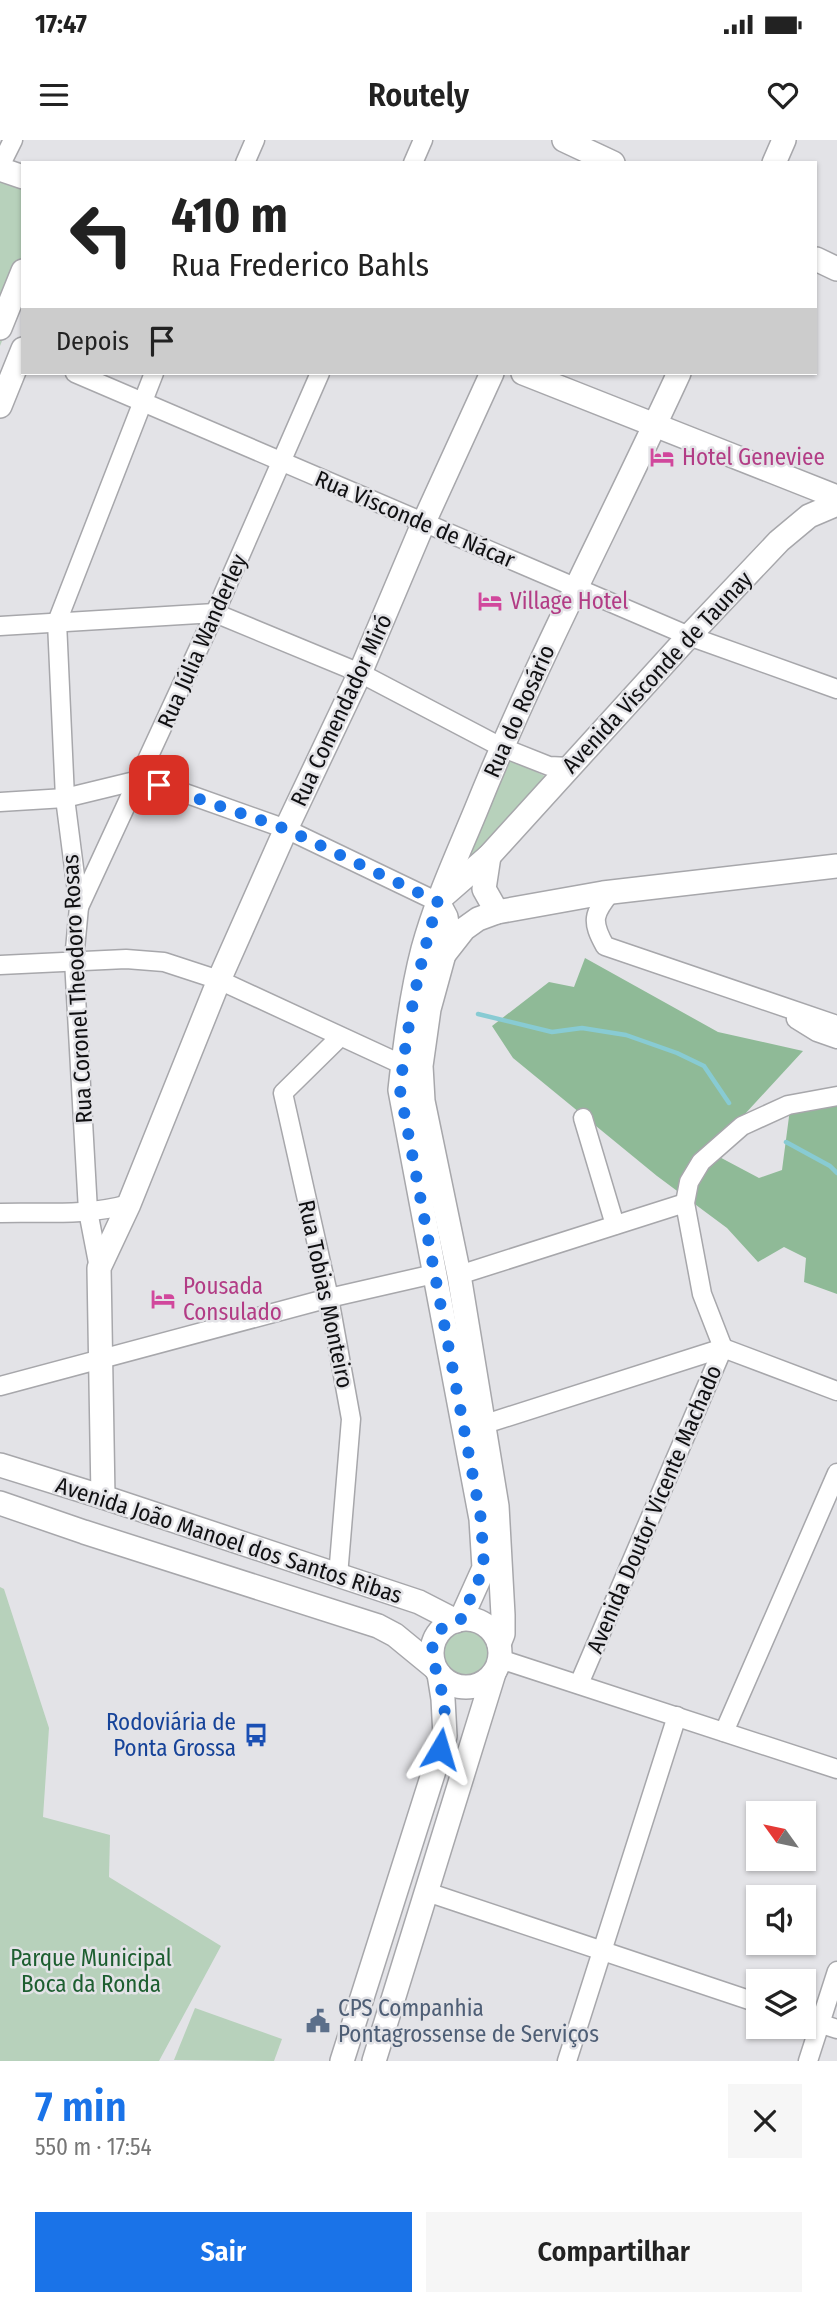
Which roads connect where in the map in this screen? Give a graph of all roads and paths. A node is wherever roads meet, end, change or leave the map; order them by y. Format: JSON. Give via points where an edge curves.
{"nodes":[{"id":1,"x":13,"y":140,"type":"edge"},
{"id":2,"x":255,"y":140,"type":"edge"},
{"id":3,"x":423,"y":140,"type":"edge"},
{"id":4,"x":564,"y":140,"type":"edge"},
{"id":5,"x":784,"y":140,"type":"edge"},
{"id":6,"x":599,"y":155,"type":"edge"},
{"id":7,"x":246,"y":161,"type":"edge"},
{"id":8,"x":414,"y":161,"type":"edge"},
{"id":9,"x":775,"y":161,"type":"edge"},
{"id":10,"x":0,"y":168,"type":"edge"},
{"id":11,"x":21,"y":176,"type":"edge"},
{"id":12,"x":817,"y":259,"type":"edge"},
{"id":13,"x":837,"y":269,"type":"edge"},
{"id":14,"x":21,"y":276,"type":"edge"},
{"id":15,"x":0,"y":328,"type":"edge"},
{"id":16,"x":21,"y":350,"type":"edge"},
{"id":17,"x":21,"y":355,"type":"edge"},
{"id":18,"x":0,"y":356,"type":"edge"},
{"id":19,"x":80,"y":375,"type":"edge"},
{"id":20,"x":153,"y":375,"type":"edge"},
{"id":21,"x":319,"y":375,"type":"edge"},
{"id":22,"x":491,"y":375,"type":"edge"},
{"id":23,"x":528,"y":375,"type":"edge"},
{"id":24,"x":678,"y":375,"type":"edge"},
{"id":25,"x":141,"y":401,"type":"junction"},
{"id":26,"x":0,"y":406,"type":"edge"},
{"id":27,"x":655,"y":425,"type":"junction"},
{"id":28,"x":281,"y":461,"type":"junction"},
{"id":29,"x":837,"y":496,"type":"edge"},
{"id":30,"x":837,"y":504,"type":"edge"},
{"id":31,"x":424,"y":524,"type":"junction"},
{"id":32,"x":575,"y":587,"type":"junction"},
{"id":33,"x":215,"y":613,"type":"junction"},
{"id":34,"x":57,"y":622,"type":"junction"},
{"id":35,"x":0,"y":626,"type":"edge"},
{"id":36,"x":689,"y":636,"type":"junction"},
{"id":37,"x":360,"y":673,"type":"junction"},
{"id":38,"x":837,"y":689,"type":"edge"},
{"id":39,"x":501,"y":747,"type":"junction"},
{"id":40,"x":570,"y":767,"type":"junction"},
{"id":41,"x":139,"y":780,"type":"junction"},
{"id":42,"x":65,"y":798,"type":"junction"},
{"id":43,"x":0,"y":802,"type":"edge"},
{"id":44,"x":286,"y":829,"type":"junction"},
{"id":45,"x":489,"y":856,"type":"junction"},
{"id":46,"x":837,"y":866,"type":"edge"},
{"id":47,"x":611,"y":892,"type":"junction"},
{"id":48,"x":438,"y":902,"type":"junction"},
{"id":49,"x":79,"y":907,"type":"junction"},
{"id":50,"x":498,"y":912,"type":"junction"},
{"id":51,"x":445,"y":954,"type":"junction"},
{"id":52,"x":74,"y":960,"type":"junction"},
{"id":53,"x":0,"y":965,"type":"edge"},
{"id":54,"x":219,"y":980,"type":"junction"},
{"id":55,"x":760,"y":997,"type":"junction"},
{"id":56,"x":837,"y":1025,"type":"edge"},
{"id":57,"x":340,"y":1037,"type":"junction"},
{"id":58,"x":837,"y":1039,"type":"edge"},
{"id":59,"x":403,"y":1065,"type":"junction"},
{"id":60,"x":837,"y":1096,"type":"edge"},
{"id":61,"x":583,"y":1118,"type":"dead end"},
{"id":62,"x":685,"y":1203,"type":"junction"},
{"id":63,"x":129,"y":1204,"type":"junction"},
{"id":64,"x":88,"y":1211,"type":"junction"},
{"id":65,"x":0,"y":1213,"type":"edge"},
{"id":66,"x":615,"y":1225,"type":"junction"},
{"id":67,"x":99,"y":1268,"type":"junction"},
{"id":68,"x":433,"y":1274,"type":"junction"},
{"id":69,"x":459,"y":1275,"type":"junction"},
{"id":70,"x":329,"y":1298,"type":"junction"},
{"id":71,"x":723,"y":1348,"type":"junction"},
{"id":72,"x":102,"y":1360,"type":"junction"},
{"id":73,"x":0,"y":1386,"type":"edge"},
{"id":74,"x":837,"y":1391,"type":"edge"},
{"id":75,"x":482,"y":1425,"type":"junction"},
{"id":76,"x":0,"y":1465,"type":"edge"},
{"id":77,"x":837,"y":1473,"type":"edge"},
{"id":78,"x":103,"y":1497,"type":"junction"},
{"id":79,"x":0,"y":1503,"type":"edge"},
{"id":80,"x":338,"y":1576,"type":"junction"},
{"id":81,"x":478,"y":1583,"type":"junction"},
{"id":82,"x":419,"y":1602,"type":"junction"},
{"id":83,"x":459,"y":1620,"type":"junction"},
{"id":84,"x":498,"y":1659,"type":"junction"},
{"id":85,"x":436,"y":1671,"type":"junction"},
{"id":86,"x":579,"y":1684,"type":"junction"},
{"id":87,"x":677,"y":1716,"type":"junction"},
{"id":88,"x":724,"y":1731,"type":"junction"},
{"id":89,"x":837,"y":1769,"type":"edge"},
{"id":90,"x":427,"y":1892,"type":"junction"},
{"id":91,"x":603,"y":1953,"type":"junction"},
{"id":92,"x":837,"y":1970,"type":"edge"},
{"id":93,"x":746,"y":1999,"type":"edge"},
{"id":94,"x":820,"y":2024,"type":"edge"},
{"id":95,"x":342,"y":2061,"type":"edge"},
{"id":96,"x":374,"y":2061,"type":"edge"},
{"id":97,"x":567,"y":2061,"type":"edge"},
{"id":98,"x":808,"y":2061,"type":"edge"}],
"edges":[{"from":1,"to":10,"type":"street"},
{"from":2,"to":7,"type":"street"},
{"from":3,"to":8,"type":"street"},
{"from":4,"to":6,"type":"main road"},
{"from":5,"to":9,"type":"main road"},
{"from":10,"to":11,"type":"main road"},
{"from":12,"to":13,"type":"main road"},
{"from":14,"to":15,"type":"main road"},
{"from":16,"to":18,"type":"main road"},
{"from":17,"to":26,"type":"main road"},
{"from":19,"to":25,"type":"street","name":"Rua Visconde de Nácar"},
{"from":20,"to":25,"type":"street","name":"Rua Coronel Theodoro Rosas"},
{"from":21,"to":28,"type":"street","name":"Rua Júlia Wanderley"},
{"from":22,"to":31,"type":"main road","name":"Rua Comendador Miró"},
{"from":23,"to":27,"type":"main road"},
{"from":24,"to":27,"type":"main road","name":"Rua do Rosário"},
{"from":25,"to":28,"type":"street","name":"Rua Visconde de Nácar"},
{"from":25,"to":34,"type":"street","name":"Rua Coronel Theodoro Rosas"},
{"from":27,"to":29,"type":"main road"},
{"from":27,"to":32,"type":"main road","name":"Rua do Rosário"},
{"from":28,"to":31,"type":"street","name":"Rua Visconde de Nácar"},
{"from":28,"to":33,"type":"street","name":"Rua Júlia Wanderley"},
{"from":30,"to":36,"type":"main road","name":"Avenida Visconde de Taunay","via":[[809,516],[779,541]]},
{"from":31,"to":32,"type":"street","name":"Rua Visconde de Nácar"},
{"from":31,"to":37,"type":"main road","name":"Rua Comendador Miró"},
{"from":32,"to":36,"type":"street","name":"Rua Visconde de Nácar"},
{"from":32,"to":39,"type":"main road","name":"Rua do Rosário"},
{"from":33,"to":34,"type":"street"},
{"from":33,"to":37,"type":"street"},
{"from":33,"to":41,"type":"street","name":"Rua Júlia Wanderley"},
{"from":34,"to":35,"type":"street"},
{"from":34,"to":42,"type":"street","name":"Rua Coronel Theodoro Rosas"},
{"from":36,"to":38,"type":"street","name":"Rua Visconde de Nácar"},
{"from":36,"to":40,"type":"main road","name":"Avenida Visconde de Taunay"},
{"from":37,"to":39,"type":"street"},
{"from":37,"to":44,"type":"main road","name":"Rua Comendador Miró"},
{"from":39,"to":40,"type":"street","via":[[549,766]]},
{"from":39,"to":48,"type":"main road","name":"Rua do Rosário"},
{"from":40,"to":45,"type":"main road","name":"Avenida Visconde de Taunay"},
{"from":41,"to":42,"type":"street"},
{"from":41,"to":44,"type":"street"},
{"from":41,"to":49,"type":"street","name":"Rua Júlia Wanderley"},
{"from":42,"to":43,"type":"street"},
{"from":42,"to":49,"type":"street","name":"Rua Coronel Theodoro Rosas"},
{"from":44,"to":48,"type":"street"},
{"from":44,"to":54,"type":"main road","name":"Rua Comendador Miró"},
{"from":45,"to":48,"type":"main road","name":"Avenida Visconde de Taunay"},
{"from":45,"to":50,"type":"main road","via":[[484,889]]},
{"from":46,"to":47,"type":"main road"},
{"from":47,"to":50,"type":"main road"},
{"from":47,"to":55,"type":"street","via":[[595,919],[605,946]]},
{"from":48,"to":50,"type":"main road"},
{"from":48,"to":51,"type":"main road","via":[[448,926]]},
{"from":48,"to":59,"type":"main road","via":[[423,951]]},
{"from":49,"to":52,"type":"street","name":"Rua Coronel Theodoro Rosas"},
{"from":50,"to":51,"type":"main road","via":[[464,929]]},
{"from":51,"to":69,"type":"main road","via":[[429,1009],[421,1066],[423,1101]]},
{"from":52,"to":53,"type":"street"},
{"from":52,"to":54,"type":"street","via":[[164,962]]},
{"from":52,"to":64,"type":"street","name":"Rua Coronel Theodoro Rosas"},
{"from":54,"to":57,"type":"street"},
{"from":54,"to":63,"type":"main road","name":"Rua Comendador Miró"},
{"from":55,"to":56,"type":"street"},
{"from":55,"to":58,"type":"street"},
{"from":57,"to":59,"type":"street"},
{"from":57,"to":70,"type":"street","name":"Rua Tobias Monteiro","via":[[283,1093]]},
{"from":59,"to":68,"type":"main road","via":[[400,1090]]},
{"from":60,"to":62,"type":"street","name":"Avenida Doutor Vicente Machado","via":[[789,1105],[742,1126],[701,1162],[689,1182]]},
{"from":61,"to":66,"type":"street"},
{"from":62,"to":66,"type":"street"},
{"from":62,"to":71,"type":"street","name":"Avenida Doutor Vicente Machado","via":[[702,1294]]},
{"from":63,"to":64,"type":"street"},
{"from":63,"to":67,"type":"main road","name":"Rua Comendador Miró"},
{"from":64,"to":65,"type":"street"},
{"from":64,"to":67,"type":"street","name":"Rua Coronel Theodoro Rosas"},
{"from":66,"to":69,"type":"street"},
{"from":67,"to":72,"type":"main road","name":"Rua Coronel Theodoro Rosas"},
{"from":68,"to":70,"type":"street"},
{"from":68,"to":81,"type":"main road","via":[[481,1519],[484,1568]]},
{"from":69,"to":75,"type":"main road"},
{"from":70,"to":72,"type":"street"},
{"from":70,"to":80,"type":"street","name":"Rua Tobias Monteiro","via":[[351,1419]]},
{"from":71,"to":74,"type":"street"},
{"from":71,"to":75,"type":"street"},
{"from":71,"to":86,"type":"street","name":"Avenida Doutor Vicente Machado"},
{"from":72,"to":73,"type":"street"},
{"from":72,"to":78,"type":"main road","name":"Rua Coronel Theodoro Rosas"},
{"from":75,"to":84,"type":"main road","via":[[502,1563],[503,1634]]},
{"from":76,"to":78,"type":"main road","name":"Avenida João Manoel dos Santos Ribas"},
{"from":77,"to":88,"type":"street"},
{"from":78,"to":80,"type":"main road","name":"Avenida João Manoel dos Santos Ribas"},
{"from":79,"to":85,"type":"main road","name":"Avenida João Manoel dos Santos Ribas","via":[[378,1626]]},
{"from":80,"to":82,"type":"main road","name":"Avenida João Manoel dos Santos Ribas"},
{"from":81,"to":82,"type":"main road","via":[[453,1597]]},
{"from":81,"to":83,"type":"main road"},
{"from":82,"to":83,"type":"main road","name":"Avenida João Manoel dos Santos Ribas"},
{"from":83,"to":84,"type":"main road","via":[[486,1625],[496,1636]]},
{"from":83,"to":85,"type":"main road","via":[[445,1626],[434,1640]]},
{"from":84,"to":85,"type":"main road","via":[[483,1684],[468,1688],[453,1685]]},
{"from":84,"to":86,"type":"street"},
{"from":84,"to":90,"type":"main road"},
{"from":85,"to":95,"type":"main road","via":[[443,1699],[444,1736]]},
{"from":86,"to":87,"type":"street"},
{"from":87,"to":88,"type":"street"},
{"from":87,"to":91,"type":"street"},
{"from":88,"to":89,"type":"street"},
{"from":90,"to":91,"type":"street"},
{"from":90,"to":96,"type":"main road"},
{"from":91,"to":93,"type":"street"},
{"from":91,"to":97,"type":"street"},
{"from":92,"to":94,"type":"street"},
{"from":94,"to":98,"type":"street"}]}
